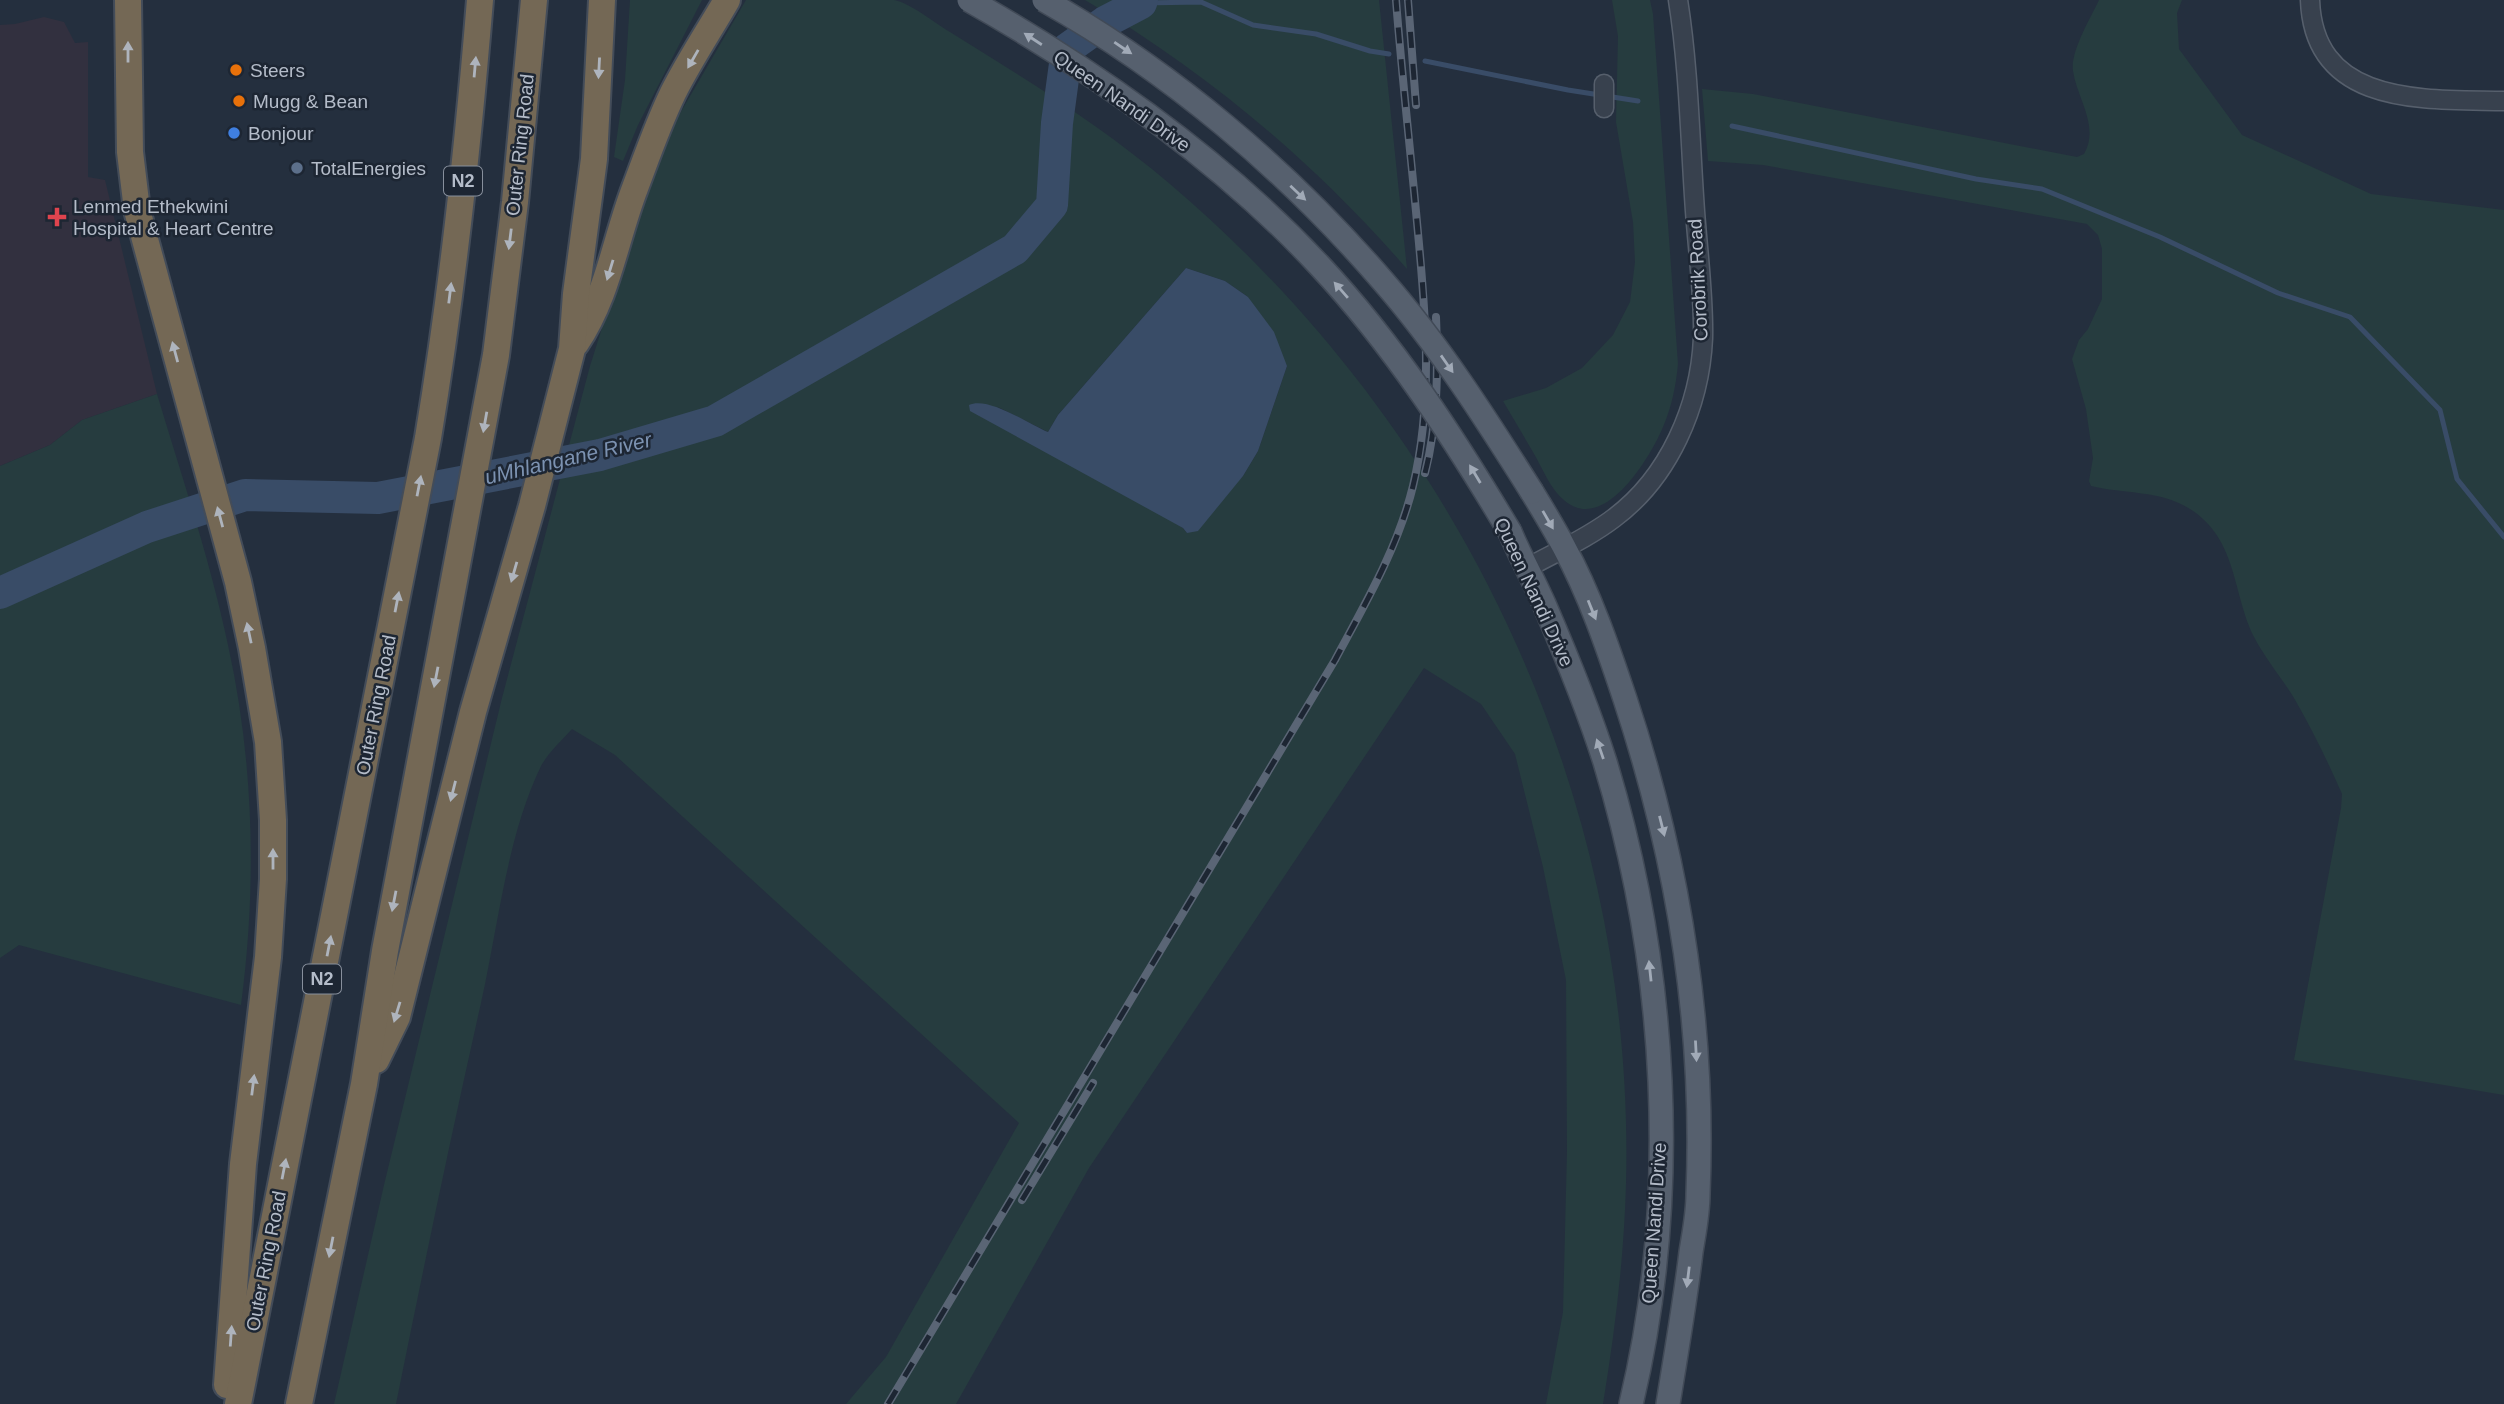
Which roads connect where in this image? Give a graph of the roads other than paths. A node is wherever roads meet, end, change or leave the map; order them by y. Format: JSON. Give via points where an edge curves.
{"nodes":[{"id":1,"x":128,"y":0,"type":"edge"},
{"id":2,"x":480,"y":0,"type":"edge"},
{"id":3,"x":534,"y":0,"type":"edge"},
{"id":4,"x":602,"y":0,"type":"edge"},
{"id":5,"x":727,"y":0,"type":"edge"},
{"id":6,"x":969,"y":0,"type":"edge"},
{"id":7,"x":1044,"y":0,"type":"edge"},
{"id":8,"x":1678,"y":0,"type":"edge"},
{"id":9,"x":2310,"y":0,"type":"edge"},
{"id":10,"x":1604,"y":84,"type":"dead end"},
{"id":11,"x":2504,"y":101,"type":"edge"},
{"id":12,"x":1604,"y":108,"type":"dead end"},
{"id":13,"x":569,"y":360,"type":"junction"},
{"id":14,"x":1564,"y":547,"type":"junction"},
{"id":15,"x":1527,"y":568,"type":"junction"},
{"id":16,"x":363,"y":1084,"type":"junction"},
{"id":17,"x":226,"y":1404,"type":"edge"},
{"id":18,"x":238,"y":1404,"type":"edge"},
{"id":19,"x":299,"y":1404,"type":"edge"},
{"id":20,"x":1631,"y":1404,"type":"edge"},
{"id":21,"x":1668,"y":1404,"type":"edge"}],
"edges":[{"from":17,"to":1,"type":"highway","one_way":true,"via":[[243,1164],[273,879],[268,742],[238,582],[138,209],[130,152]]},
{"from":18,"to":2,"type":"highway","name":"Outer Ring Road","number":"N2","one_way":true,"via":[[441,361]]},
{"from":3,"to":16,"type":"highway","name":"Outer Ring Road","one_way":true,"via":[[496,355]]},
{"from":4,"to":13,"type":"highway","one_way":true,"via":[[594,159]]},
{"from":5,"to":13,"type":"highway","one_way":true,"via":[[673,93],[633,193],[603,293]]},
{"from":15,"to":6,"type":"main road","name":"Queen Nandi Drive","one_way":true,"bridge":true,"via":[[1465,457],[1404,367],[1319,265],[1168,129]]},
{"from":7,"to":14,"type":"main road","name":"Queen Nandi Drive","one_way":true,"bridge":true,"via":[[1125,49],[1177,88],[1317,210],[1383,280],[1437,351],[1491,426]]},
{"from":8,"to":14,"type":"street","name":"Corobrik Road","via":[[1703,335],[1697,383],[1678,440],[1636,499],[1614,519]]},
{"from":9,"to":11,"type":"street","via":[[2314,26],[2328,56],[2372,90],[2434,99]]},
{"from":10,"to":12,"type":"street"},
{"from":13,"to":16,"type":"highway","one_way":true,"via":[[533,506],[473,712],[397,1017]]},
{"from":14,"to":15,"type":"street","name":"Corobrik Road"},
{"from":14,"to":21,"type":"main road","name":"Queen Nandi Drive","one_way":true,"via":[[1598,622],[1647,767],[1686,951],[1696,1045],[1698,1197]]},
{"from":20,"to":15,"type":"main road","name":"Queen Nandi Drive","one_way":true,"via":[[1651,1283],[1661,1182],[1660,1093],[1646,933],[1604,760]]},
{"from":16,"to":19,"type":"highway","name":"Outer Ring Road","one_way":true}]}
